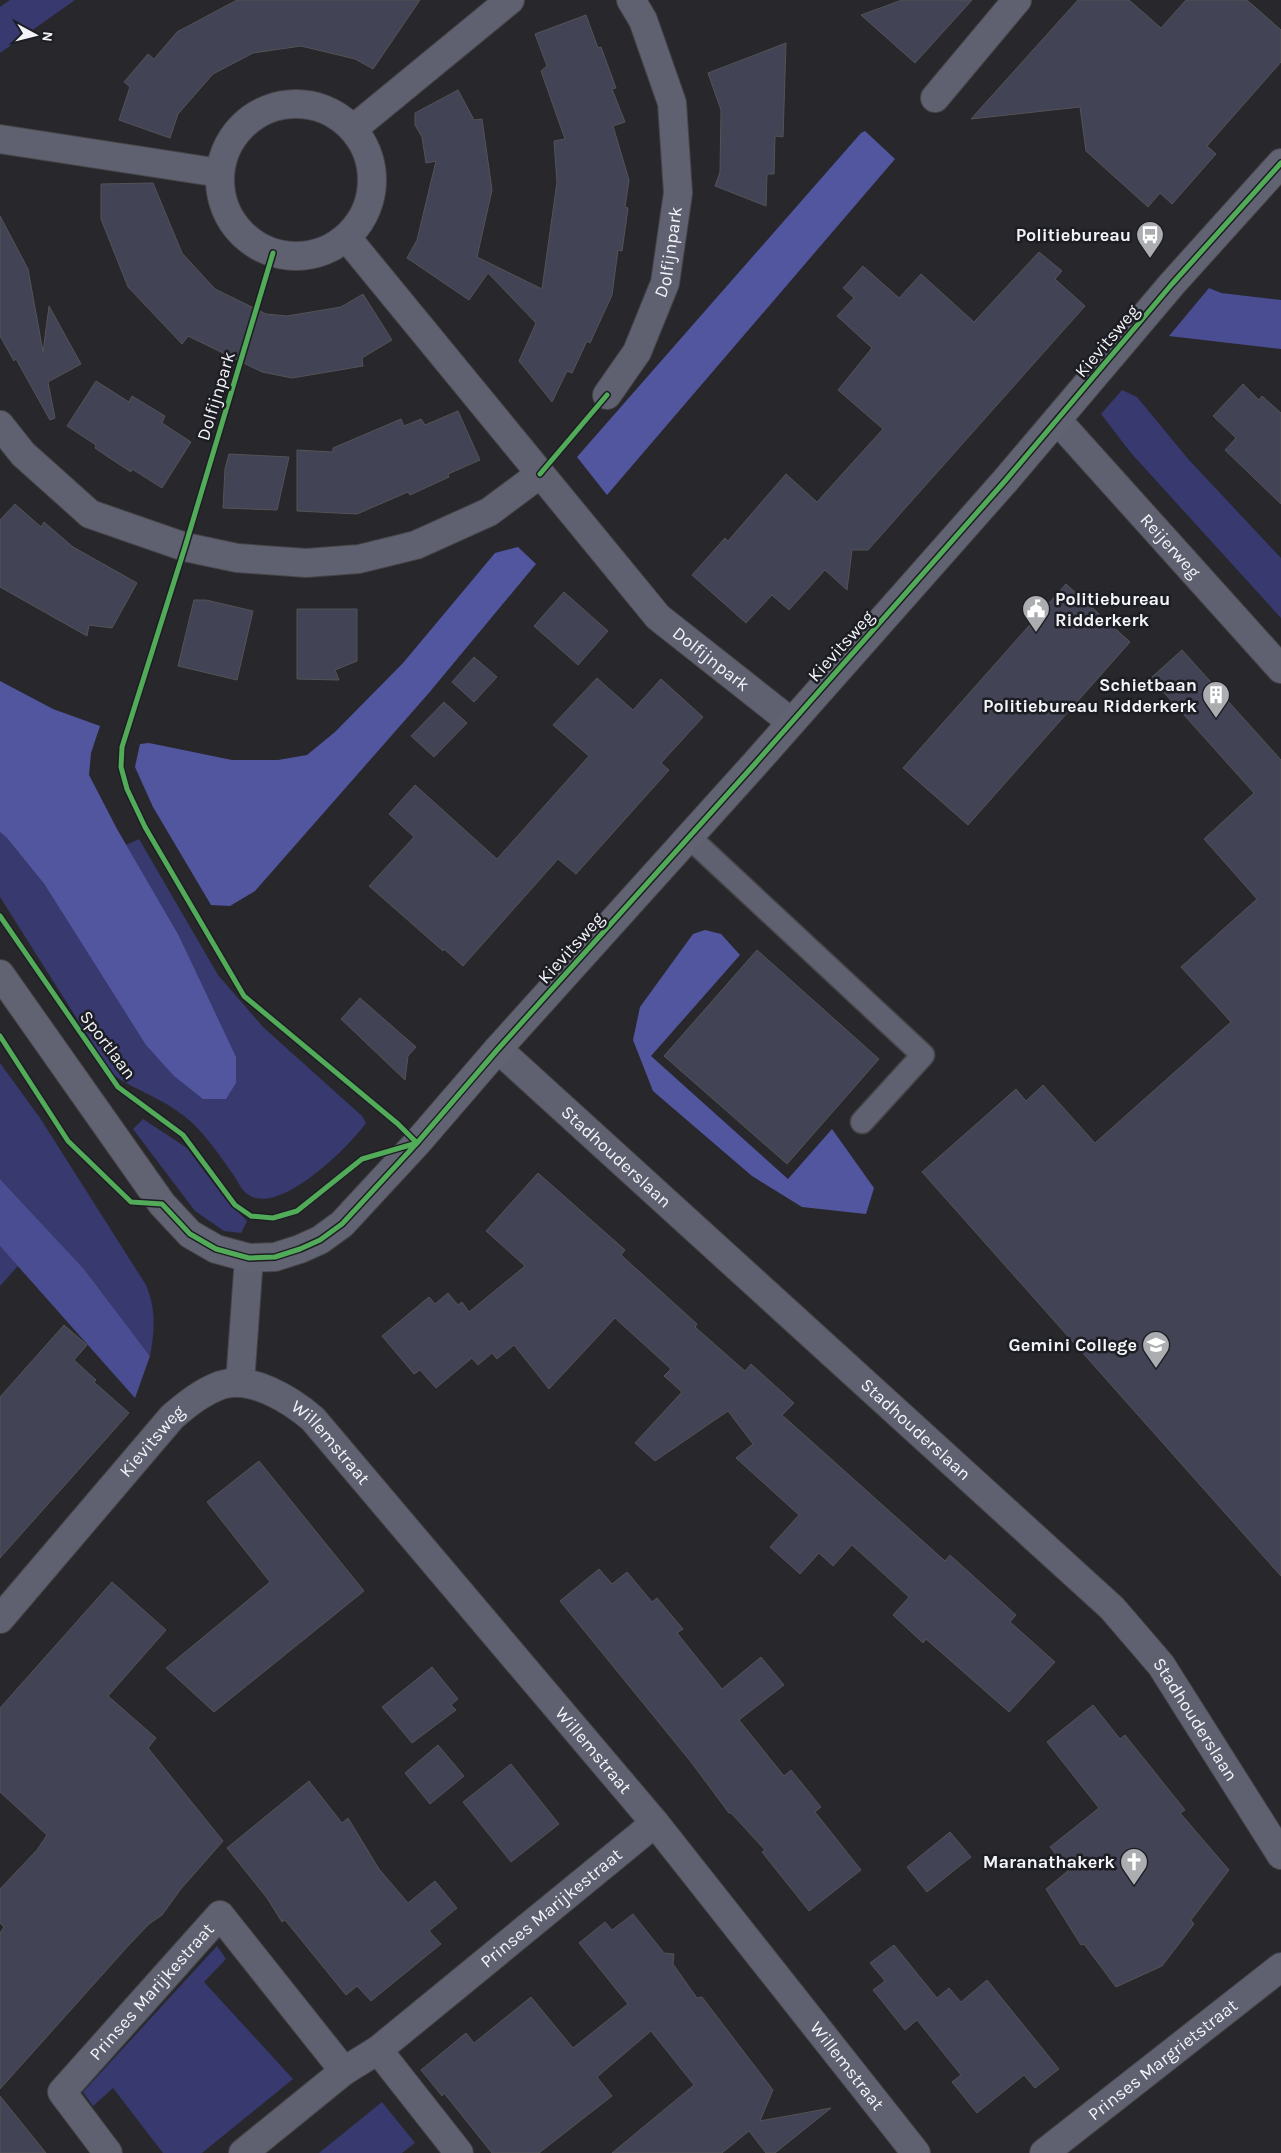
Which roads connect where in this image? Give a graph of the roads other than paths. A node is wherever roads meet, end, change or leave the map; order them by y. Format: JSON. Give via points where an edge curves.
{"nodes":[{"id":1,"x":510,"y":0,"type":"edge"},
{"id":2,"x":631,"y":0,"type":"edge"},
{"id":3,"x":1016,"y":0,"type":"edge"},
{"id":4,"x":936,"y":98,"type":"dead end"},
{"id":5,"x":353,"y":129,"type":"junction"},
{"id":6,"x":0,"y":139,"type":"edge"},
{"id":7,"x":1281,"y":163,"type":"edge"},
{"id":8,"x":220,"y":173,"type":"junction"},
{"id":9,"x":347,"y":238,"type":"junction"},
{"id":10,"x":607,"y":395,"type":"dead end"},
{"id":11,"x":1058,"y":421,"type":"junction"},
{"id":12,"x":0,"y":425,"type":"edge"},
{"id":13,"x":540,"y":474,"type":"junction"},
{"id":14,"x":1281,"y":669,"type":"edge"},
{"id":15,"x":791,"y":722,"type":"junction"},
{"id":16,"x":689,"y":837,"type":"junction"},
{"id":17,"x":0,"y":974,"type":"edge"},
{"id":18,"x":498,"y":1049,"type":"junction"},
{"id":19,"x":862,"y":1122,"type":"dead end"},
{"id":20,"x":249,"y":1258,"type":"junction"},
{"id":21,"x":240,"y":1383,"type":"junction"},
{"id":22,"x":0,"y":1619,"type":"edge"},
{"id":23,"x":655,"y":1823,"type":"junction"},
{"id":24,"x":1281,"y":1855,"type":"edge"},
{"id":25,"x":1281,"y":1967,"type":"edge"},
{"id":26,"x":378,"y":2050,"type":"junction"},
{"id":27,"x":344,"y":2072,"type":"junction"},
{"id":28,"x":108,"y":2153,"type":"edge"},
{"id":29,"x":243,"y":2153,"type":"edge"},
{"id":30,"x":459,"y":2153,"type":"edge"},
{"id":31,"x":916,"y":2153,"type":"edge"},
{"id":32,"x":1044,"y":2153,"type":"edge"}],
"edges":[{"from":1,"to":5,"type":"street"},
{"from":2,"to":10,"type":"street","name":"Dolfijnpark","via":[[643,20],[672,104],[678,193],[665,283],[637,352]]},
{"from":3,"to":4,"type":"street"},
{"from":5,"to":8,"type":"street","via":[[333,113],[310,105],[284,105],[268,110],[240,128],[226,149]]},
{"from":5,"to":9,"type":"street","via":[[366,150],[372,172],[371,196],[362,219]]},
{"from":6,"to":8,"type":"street"},
{"from":7,"to":11,"type":"street","name":"Kievitsweg","via":[[1172,284]]},
{"from":8,"to":9,"type":"street","via":[[222,199],[233,223],[250,241],[273,253],[299,257],[324,251]]},
{"from":9,"to":13,"type":"street","name":"Dolfijnpark"},
{"from":11,"to":14,"type":"street","name":"Reijerweg"},
{"from":11,"to":15,"type":"street","name":"Kievitsweg"},
{"from":12,"to":13,"type":"street","via":[[23,454],[90,514],[185,547],[237,558],[306,563],[359,559],[416,545],[489,512]]},
{"from":13,"to":15,"type":"street","name":"Dolfijnpark","via":[[658,617]]},
{"from":15,"to":16,"type":"street","name":"Kievitsweg"},
{"from":16,"to":18,"type":"street","name":"Kievitsweg"},
{"from":16,"to":19,"type":"lane","via":[[923,1055]]},
{"from":17,"to":20,"type":"street","via":[[162,1204],[190,1234],[216,1249]]},
{"from":18,"to":20,"type":"street","name":"Kievitsweg","via":[[342,1224],[300,1249],[275,1257]]},
{"from":18,"to":24,"type":"street","name":"Stadhouderslaan","via":[[1112,1608],[1161,1665]]},
{"from":20,"to":21,"type":"street"},
{"from":21,"to":22,"type":"street","name":"Kievitsweg","via":[[222,1385],[204,1393],[172,1417]]},
{"from":21,"to":23,"type":"street","name":"Willemstraat","via":[[280,1395],[313,1419]]},
{"from":23,"to":26,"type":"street","name":"Prinses Marijkestraat"},
{"from":23,"to":31,"type":"street","name":"Willemstraat"},
{"from":25,"to":32,"type":"street","name":"Prinses Margrietstraat"},
{"from":26,"to":27,"type":"street","name":"Prinses Marijkestraat"},
{"from":26,"to":30,"type":"street"},
{"from":27,"to":28,"type":"street","name":"Prinses Marijkestraat","via":[[220,1915],[62,2092]]},
{"from":27,"to":29,"type":"street","name":"Prinses Marijkestraat"}]}
